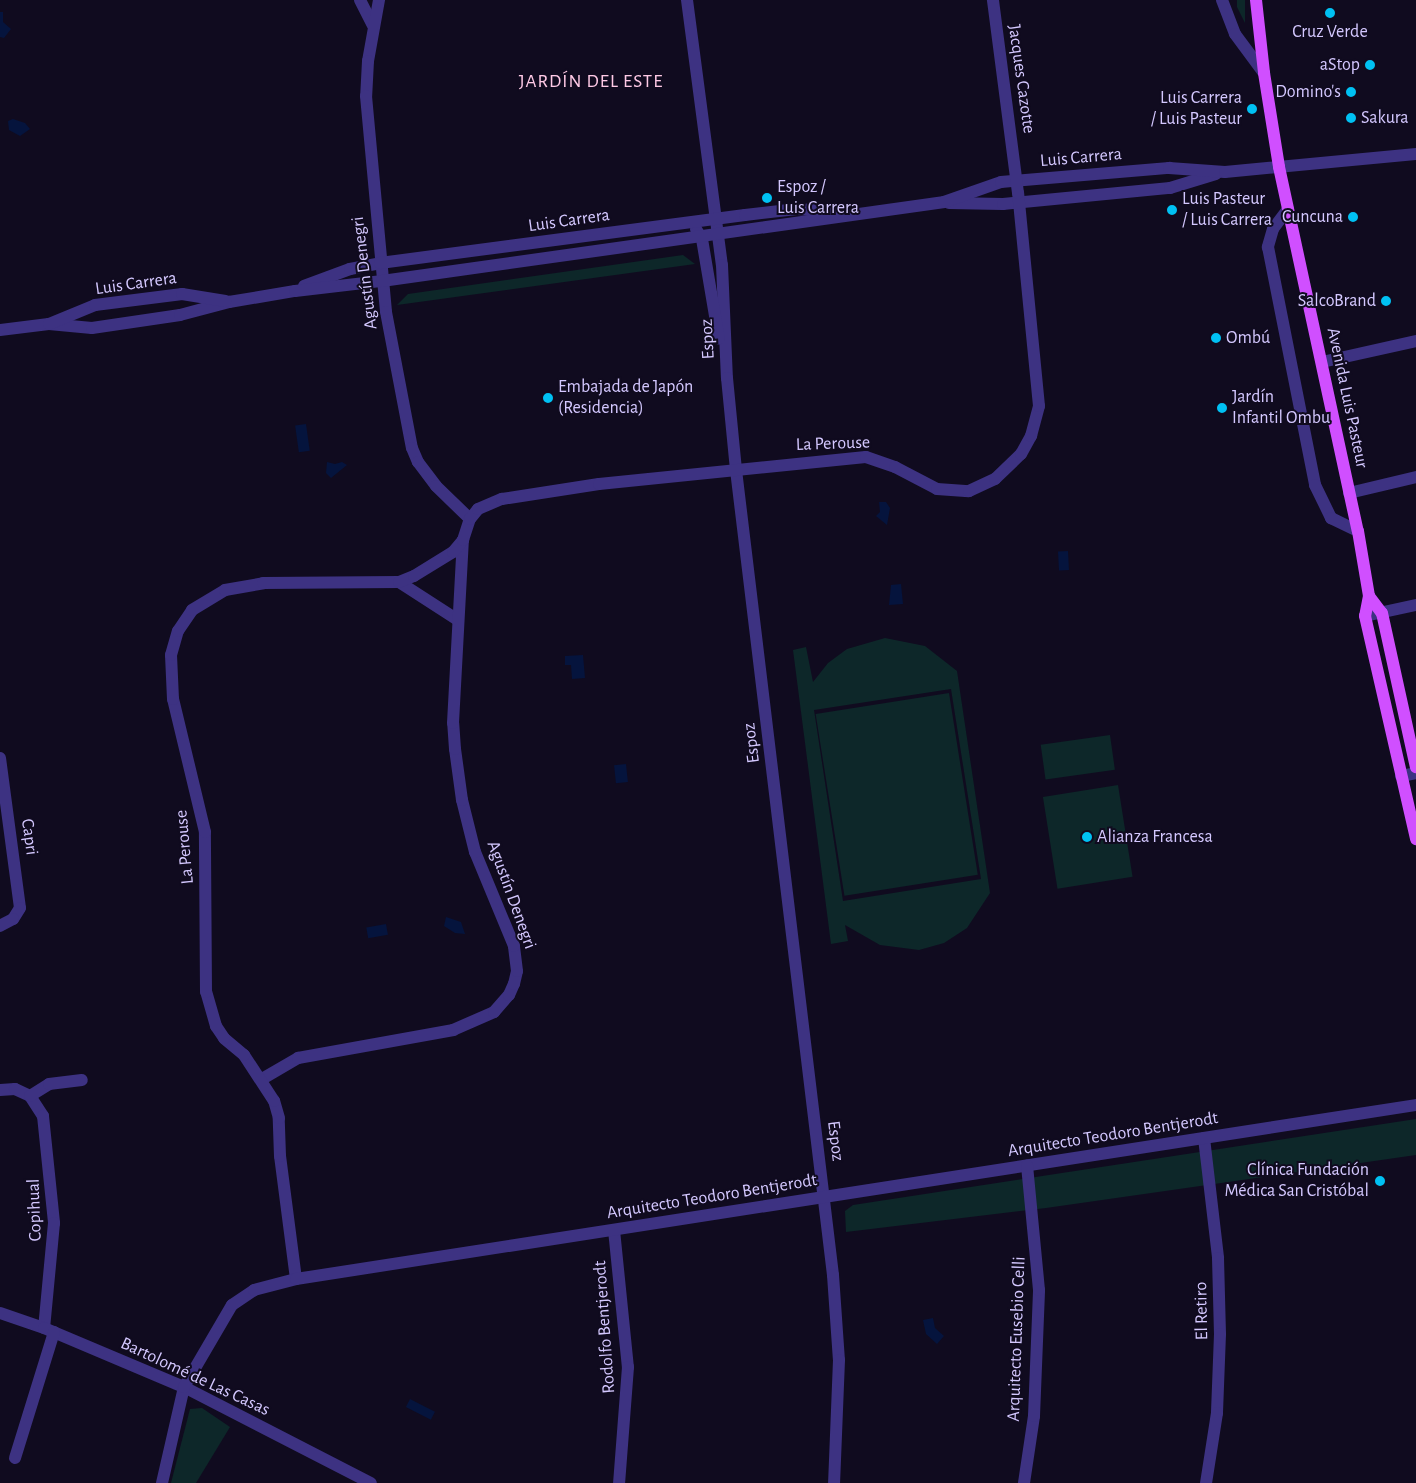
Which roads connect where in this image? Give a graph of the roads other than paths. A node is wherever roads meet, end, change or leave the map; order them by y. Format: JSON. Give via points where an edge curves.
{"nodes":[{"id":1,"x":360,"y":0,"type":"edge"},
{"id":2,"x":378,"y":0,"type":"edge"},
{"id":3,"x":687,"y":0,"type":"edge"},
{"id":4,"x":993,"y":0,"type":"edge"},
{"id":5,"x":1222,"y":0,"type":"edge"},
{"id":6,"x":1256,"y":0,"type":"edge"},
{"id":7,"x":373,"y":25,"type":"junction"},
{"id":8,"x":1264,"y":73,"type":"junction"},
{"id":9,"x":1416,"y":154,"type":"edge"},
{"id":10,"x":1279,"y":167,"type":"junction"},
{"id":11,"x":1225,"y":172,"type":"junction"},
{"id":12,"x":1018,"y":192,"type":"junction"},
{"id":13,"x":944,"y":202,"type":"junction"},
{"id":14,"x":1288,"y":209,"type":"junction"},
{"id":15,"x":852,"y":214,"type":"junction"},
{"id":16,"x":716,"y":219,"type":"junction"},
{"id":17,"x":689,"y":222,"type":"junction"},
{"id":18,"x":717,"y":233,"type":"junction"},
{"id":19,"x":700,"y":235,"type":"junction"},
{"id":20,"x":380,"y":263,"type":"junction"},
{"id":21,"x":382,"y":282,"type":"junction"},
{"id":22,"x":295,"y":290,"type":"junction"},
{"id":23,"x":229,"y":302,"type":"junction"},
{"id":24,"x":49,"y":324,"type":"junction"},
{"id":25,"x":0,"y":330,"type":"edge"},
{"id":26,"x":1416,"y":341,"type":"edge"},
{"id":27,"x":1322,"y":362,"type":"junction"},
{"id":28,"x":727,"y":378,"type":"junction"},
{"id":29,"x":736,"y":470,"type":"junction"},
{"id":30,"x":1416,"y":477,"type":"edge"},
{"id":31,"x":1350,"y":494,"type":"junction"},
{"id":32,"x":470,"y":519,"type":"junction"},
{"id":33,"x":1358,"y":530,"type":"junction"},
{"id":34,"x":463,"y":540,"type":"junction"},
{"id":35,"x":399,"y":582,"type":"junction"},
{"id":36,"x":1369,"y":596,"type":"junction"},
{"id":37,"x":1416,"y":605,"type":"edge"},
{"id":38,"x":1382,"y":613,"type":"junction"},
{"id":39,"x":1365,"y":616,"type":"junction"},
{"id":40,"x":458,"y":620,"type":"junction"},
{"id":41,"x":0,"y":758,"type":"edge"},
{"id":42,"x":1416,"y":767,"type":"edge"},
{"id":43,"x":1416,"y":773,"type":"edge"},
{"id":44,"x":1401,"y":776,"type":"junction"},
{"id":45,"x":1416,"y":839,"type":"edge"},
{"id":46,"x":0,"y":926,"type":"edge"},
{"id":47,"x":262,"y":1079,"type":"junction"},
{"id":48,"x":82,"y":1080,"type":"dead end"},
{"id":49,"x":0,"y":1090,"type":"edge"},
{"id":50,"x":30,"y":1096,"type":"junction"},
{"id":51,"x":1416,"y":1105,"type":"edge"},
{"id":52,"x":1204,"y":1138,"type":"junction"},
{"id":53,"x":1027,"y":1166,"type":"junction"},
{"id":54,"x":824,"y":1197,"type":"junction"},
{"id":55,"x":614,"y":1230,"type":"junction"},
{"id":56,"x":296,"y":1279,"type":"junction"},
{"id":57,"x":0,"y":1313,"type":"edge"},
{"id":58,"x":49,"y":1330,"type":"junction"},
{"id":59,"x":184,"y":1387,"type":"junction"},
{"id":60,"x":15,"y":1458,"type":"dead end"},
{"id":61,"x":162,"y":1483,"type":"edge"},
{"id":62,"x":371,"y":1483,"type":"edge"},
{"id":63,"x":619,"y":1483,"type":"edge"},
{"id":64,"x":834,"y":1483,"type":"edge"},
{"id":65,"x":1024,"y":1483,"type":"edge"},
{"id":66,"x":1206,"y":1483,"type":"edge"}],
"edges":[{"from":1,"to":7,"type":"street"},
{"from":2,"to":7,"type":"street","name":"Agustín Denegri"},
{"from":3,"to":16,"type":"street","name":"Espoz"},
{"from":4,"to":12,"type":"street","name":"Jacques Cazotte"},
{"from":5,"to":8,"type":"street","via":[[1236,34]]},
{"from":6,"to":8,"type":"main road","name":"Avenida Luis Pasteur"},
{"from":7,"to":20,"type":"street","name":"Agustín Denegri","via":[[366,96]]},
{"from":8,"to":10,"type":"main road","name":"Avenida Luis Pasteur"},
{"from":9,"to":10,"type":"street","name":"Luis Carrera"},
{"from":10,"to":11,"type":"street","name":"Luis Carrera"},
{"from":10,"to":14,"type":"main road","name":"Avenida Luis Pasteur"},
{"from":11,"to":12,"type":"street","name":"Luis Carrera","via":[[1169,168]]},
{"from":11,"to":12,"type":"street","name":"Luis Carrera","via":[[1170,188]]},
{"from":12,"to":13,"type":"street","name":"Luis Carrera"},
{"from":12,"to":13,"type":"street","name":"Luis Carrera","via":[[1001,182]]},
{"from":12,"to":29,"type":"street","name":"La Perouse","via":[[1039,406],[1031,436],[1010,467],[980,487],[953,491],[937,489],[895,467],[866,457]]},
{"from":13,"to":15,"type":"street","name":"Luis Carrera"},
{"from":14,"to":27,"type":"main road","name":"Avenida Luis Pasteur"},
{"from":14,"to":33,"type":"street","via":[[1273,229],[1268,247],[1315,485],[1331,518]]},
{"from":15,"to":16,"type":"street","name":"Luis Carrera","via":[[797,209]]},
{"from":15,"to":18,"type":"street","name":"Luis Carrera"},
{"from":16,"to":17,"type":"street","name":"Luis Carrera"},
{"from":16,"to":18,"type":"street","name":"Espoz"},
{"from":17,"to":19,"type":"street"},
{"from":17,"to":20,"type":"street","name":"Luis Carrera"},
{"from":18,"to":19,"type":"street","name":"Luis Carrera"},
{"from":18,"to":28,"type":"street","name":"Espoz"},
{"from":19,"to":21,"type":"street","name":"Luis Carrera"},
{"from":19,"to":28,"type":"street"},
{"from":20,"to":21,"type":"street","name":"Agustín Denegri"},
{"from":20,"to":22,"type":"street","name":"Luis Carrera","via":[[331,275]]},
{"from":21,"to":22,"type":"street","name":"Luis Carrera"},
{"from":21,"to":32,"type":"street","name":"Agustín Denegri","via":[[412,448],[436,486]]},
{"from":22,"to":23,"type":"street","name":"Luis Carrera"},
{"from":23,"to":24,"type":"street","name":"Luis Carrera","via":[[180,315],[92,328]]},
{"from":23,"to":24,"type":"street","name":"Luis Carrera","via":[[182,294],[95,306]]},
{"from":24,"to":25,"type":"street","name":"Luis Carrera"},
{"from":26,"to":27,"type":"street"},
{"from":27,"to":31,"type":"main road","name":"Avenida Luis Pasteur"},
{"from":28,"to":29,"type":"street","name":"Espoz"},
{"from":29,"to":32,"type":"street","name":"La Perouse","via":[[599,484],[502,500],[478,509]]},
{"from":29,"to":54,"type":"street","name":"Espoz"},
{"from":30,"to":31,"type":"street"},
{"from":31,"to":33,"type":"main road","name":"Avenida Luis Pasteur"},
{"from":32,"to":34,"type":"street","name":"La Perouse"},
{"from":33,"to":36,"type":"main road","name":"Avenida Luis Pasteur"},
{"from":34,"to":35,"type":"street","name":"La Perouse","via":[[439,563]]},
{"from":34,"to":40,"type":"street","name":"Agustín Denegri"},
{"from":35,"to":40,"type":"street"},
{"from":35,"to":47,"type":"street","name":"La Perouse","via":[[263,584],[225,590],[192,610],[173,643],[170,668],[173,699],[205,832],[206,992],[216,1026]]},
{"from":36,"to":38,"type":"main road","name":"Avenida Luis Pasteur"},
{"from":36,"to":39,"type":"main road","name":"Avenida Luis Pasteur"},
{"from":37,"to":38,"type":"street"},
{"from":38,"to":39,"type":"street"},
{"from":38,"to":42,"type":"main road","name":"Avenida Luis Pasteur"},
{"from":39,"to":44,"type":"main road","name":"Avenida Luis Pasteur"},
{"from":40,"to":47,"type":"street","name":"Agustín Denegri","via":[[453,723],[458,774],[476,852],[514,946],[517,971],[514,984],[494,1012],[453,1030],[298,1058]]},
{"from":41,"to":46,"type":"street","name":"Capri","via":[[20,894],[20,908],[13,918]]},
{"from":43,"to":44,"type":"street"},
{"from":44,"to":45,"type":"main road","name":"Avenida Luis Pasteur"},
{"from":47,"to":56,"type":"street","name":"La Perouse","via":[[279,1118],[280,1156]]},
{"from":48,"to":50,"type":"street","via":[[50,1084]]},
{"from":49,"to":50,"type":"street","via":[[15,1089]]},
{"from":50,"to":58,"type":"street","name":"Copihual","via":[[43,1116],[53,1187]]},
{"from":51,"to":52,"type":"street","name":"Arquitecto Teodoro Bentjerodt"},
{"from":52,"to":53,"type":"street","name":"Arquitecto Teodoro Bentjerodt"},
{"from":52,"to":66,"type":"street","name":"El Retiro","via":[[1218,1258],[1220,1334],[1217,1412]]},
{"from":53,"to":54,"type":"street","name":"Arquitecto Teodoro Bentjerodt"},
{"from":53,"to":65,"type":"street","name":"Arquitecto Eusebio Celli","via":[[1039,1290],[1034,1416]]},
{"from":54,"to":55,"type":"street","name":"Arquitecto Teodoro Bentjerodt"},
{"from":54,"to":64,"type":"street","name":"Espoz","via":[[839,1360]]},
{"from":55,"to":56,"type":"street","name":"Arquitecto Teodoro Bentjerodt"},
{"from":55,"to":63,"type":"street","name":"Rodolfo Bentjerodt","via":[[628,1367]]},
{"from":56,"to":59,"type":"street","name":"Arquitecto Teodoro Bentjerodt","via":[[254,1290],[232,1305]]},
{"from":57,"to":58,"type":"street","name":"Bartolomé de Las Casas"},
{"from":58,"to":59,"type":"street","name":"Bartolomé de Las Casas"},
{"from":58,"to":60,"type":"street","name":"Copihual"},
{"from":59,"to":61,"type":"street","name":"Arquitecto Teodoro Bentjerodt"},
{"from":59,"to":62,"type":"street","name":"Bartolomé de Las Casas"}]}
